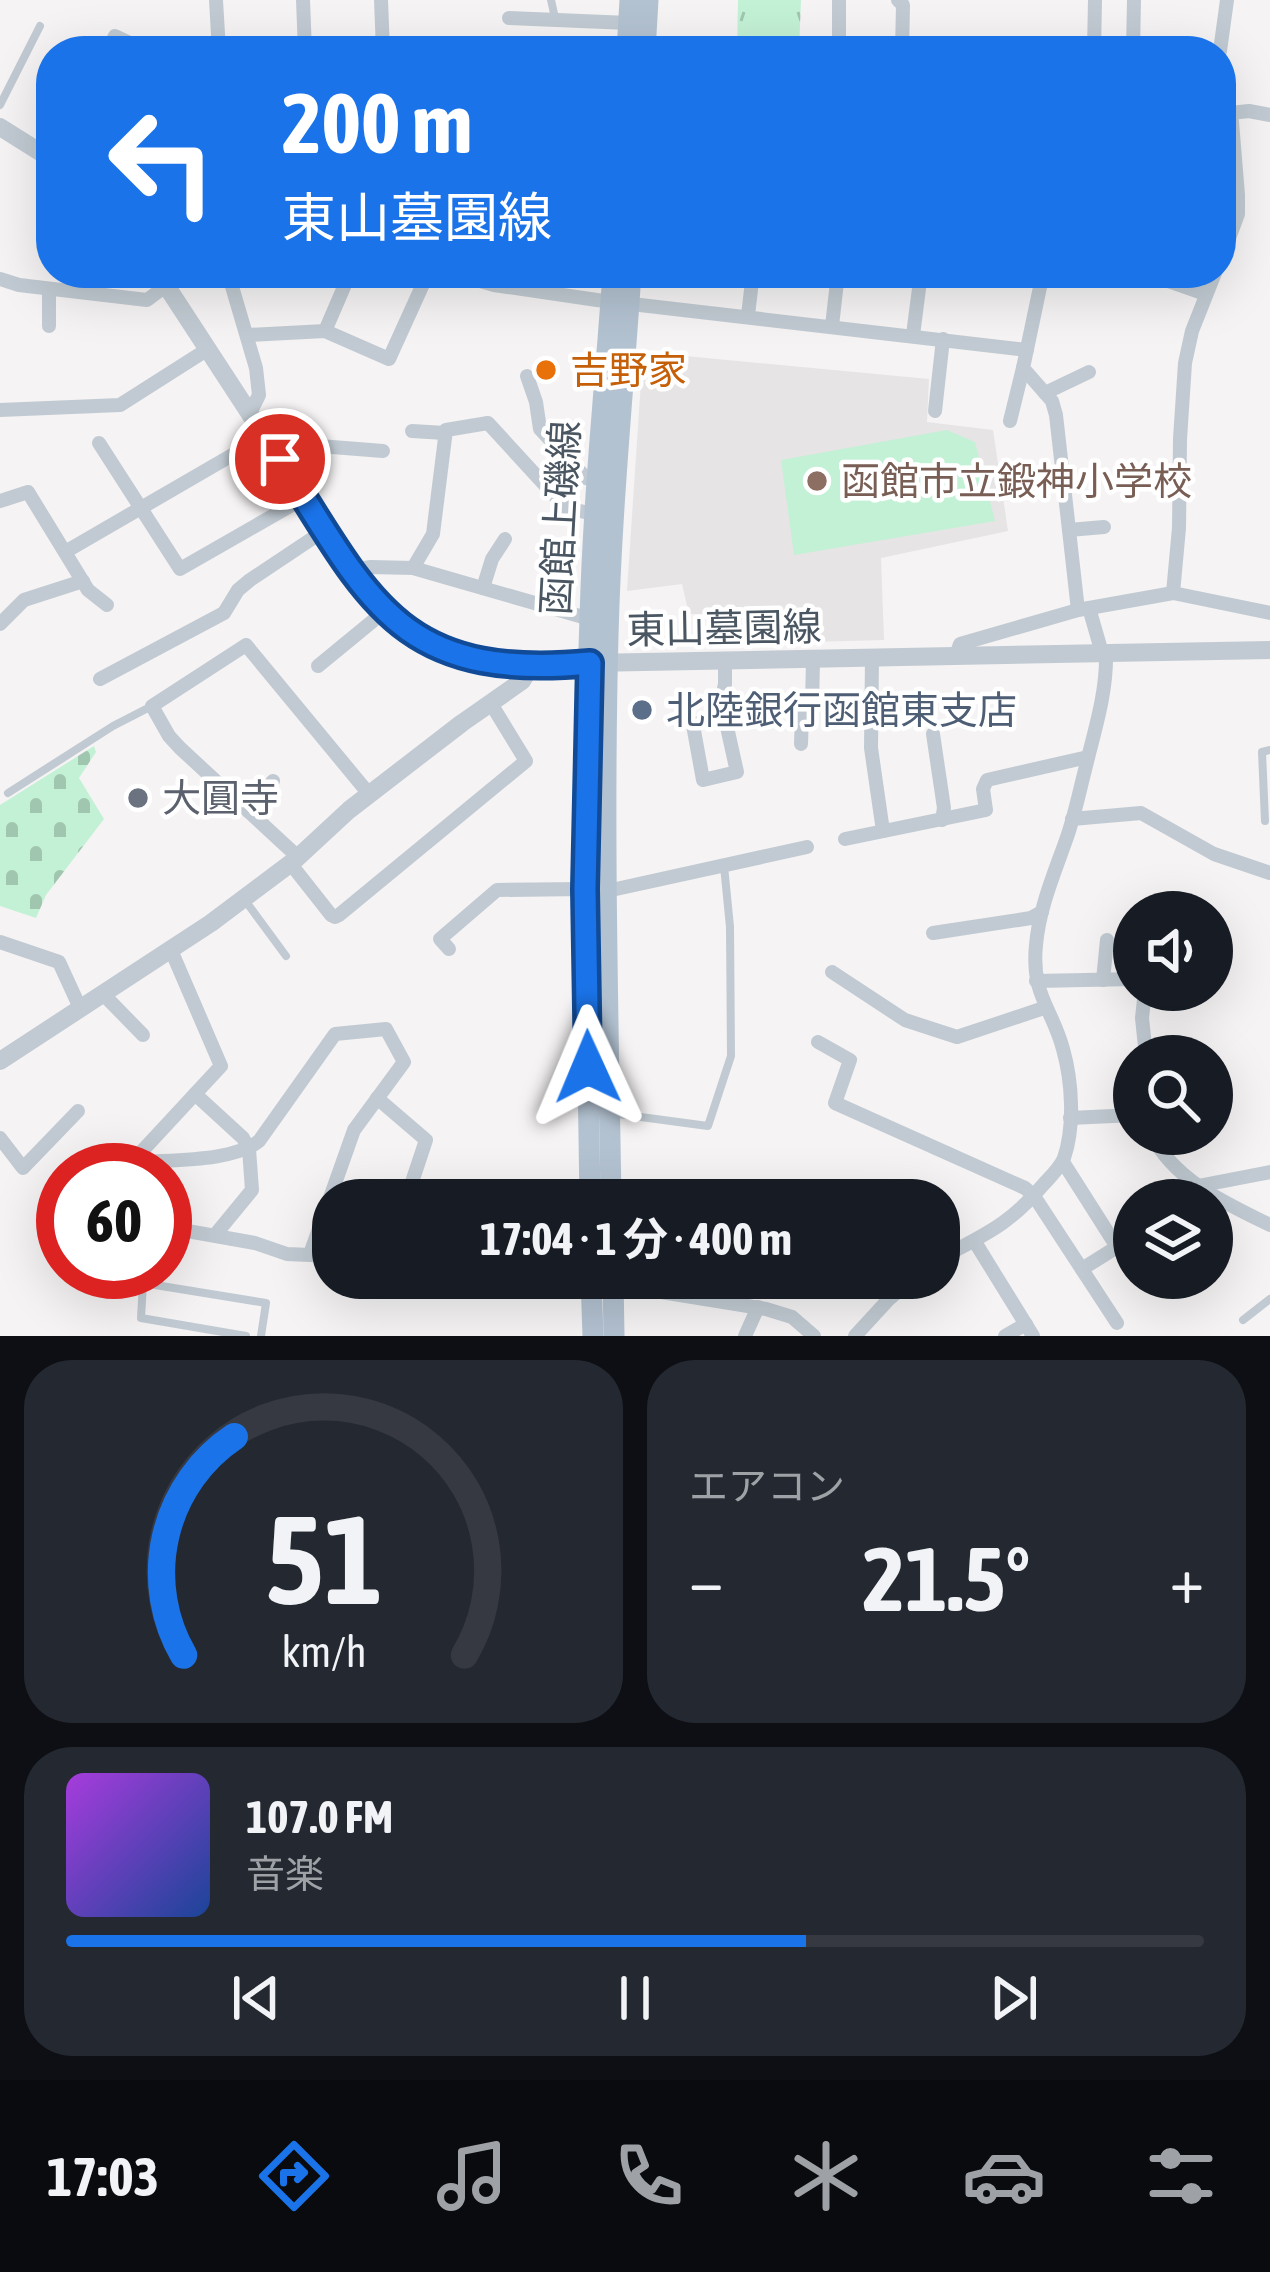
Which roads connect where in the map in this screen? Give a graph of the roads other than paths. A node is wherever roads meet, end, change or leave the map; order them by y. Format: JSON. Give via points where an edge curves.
{"nodes":[{"id":1,"x":216,"y":0,"type":"edge"},
{"id":2,"x":302,"y":0,"type":"edge"},
{"id":3,"x":381,"y":0,"type":"edge"},
{"id":4,"x":551,"y":0,"type":"edge"},
{"id":5,"x":648,"y":0,"type":"edge"},
{"id":6,"x":839,"y":0,"type":"edge"},
{"id":7,"x":898,"y":0,"type":"edge"},
{"id":8,"x":1095,"y":0,"type":"edge"},
{"id":9,"x":1134,"y":0,"type":"edge"},
{"id":10,"x":1227,"y":0,"type":"edge"},
{"id":11,"x":630,"y":12,"type":"edge"},
{"id":12,"x":508,"y":18,"type":"dead end"},
{"id":13,"x":555,"y":20,"type":"junction"},
{"id":14,"x":40,"y":26,"type":"dead end"},
{"id":15,"x":218,"y":36,"type":"edge"},
{"id":16,"x":304,"y":36,"type":"edge"},
{"id":17,"x":382,"y":36,"type":"edge"},
{"id":18,"x":646,"y":36,"type":"edge"},
{"id":19,"x":838,"y":36,"type":"edge"},
{"id":20,"x":902,"y":36,"type":"edge"},
{"id":21,"x":1094,"y":36,"type":"edge"},
{"id":22,"x":1133,"y":36,"type":"edge"},
{"id":23,"x":1222,"y":36,"type":"edge"},
{"id":24,"x":0,"y":105,"type":"edge"},
{"id":25,"x":1236,"y":112,"type":"edge"},
{"id":26,"x":1270,"y":115,"type":"edge"},
{"id":27,"x":0,"y":127,"type":"edge"},
{"id":28,"x":36,"y":150,"type":"edge"},
{"id":29,"x":1236,"y":183,"type":"edge"},
{"id":30,"x":1236,"y":219,"type":"edge"},
{"id":31,"x":0,"y":279,"type":"edge"},
{"id":32,"x":36,"y":286,"type":"edge"},
{"id":33,"x":44,"y":288,"type":"edge"},
{"id":34,"x":158,"y":288,"type":"edge"},
{"id":35,"x":175,"y":288,"type":"edge"},
{"id":36,"x":233,"y":288,"type":"edge"},
{"id":37,"x":344,"y":288,"type":"edge"},
{"id":38,"x":421,"y":288,"type":"edge"},
{"id":39,"x":511,"y":288,"type":"edge"},
{"id":40,"x":617,"y":288,"type":"edge"},
{"id":41,"x":625,"y":288,"type":"edge"},
{"id":42,"x":752,"y":288,"type":"edge"},
{"id":43,"x":836,"y":288,"type":"edge"},
{"id":44,"x":919,"y":288,"type":"edge"},
{"id":45,"x":1040,"y":288,"type":"edge"},
{"id":46,"x":1188,"y":288,"type":"edge"},
{"id":47,"x":1208,"y":288,"type":"edge"},
{"id":48,"x":49,"y":289,"type":"junction"},
{"id":49,"x":1205,"y":294,"type":"junction"},
{"id":50,"x":620,"y":301,"type":"junction"},
{"id":51,"x":748,"y":315,"type":"junction"},
{"id":52,"x":49,"y":326,"type":"dead end"},
{"id":53,"x":832,"y":326,"type":"junction"},
{"id":54,"x":325,"y":331,"type":"junction"},
{"id":55,"x":247,"y":335,"type":"junction"},
{"id":56,"x":913,"y":335,"type":"junction"},
{"id":57,"x":943,"y":339,"type":"junction"},
{"id":58,"x":208,"y":349,"type":"junction"},
{"id":59,"x":1027,"y":350,"type":"junction"},
{"id":60,"x":1023,"y":368,"type":"junction"},
{"id":61,"x":1089,"y":372,"type":"dead end"},
{"id":62,"x":526,"y":376,"type":"dead end"},
{"id":63,"x":1045,"y":393,"type":"junction"},
{"id":64,"x":0,"y":410,"type":"edge"},
{"id":65,"x":935,"y":411,"type":"dead end"},
{"id":66,"x":250,"y":413,"type":"junction"},
{"id":67,"x":1010,"y":422,"type":"dead end"},
{"id":68,"x":412,"y":431,"type":"dead end"},
{"id":69,"x":445,"y":433,"type":"junction"},
{"id":70,"x":268,"y":440,"type":"junction"},
{"id":71,"x":100,"y":443,"type":"dead end"},
{"id":72,"x":383,"y":452,"type":"dead end"},
{"id":73,"x":596,"y":480,"type":"junction"},
{"id":74,"x":304,"y":498,"type":"junction"},
{"id":75,"x":0,"y":501,"type":"edge"},
{"id":76,"x":142,"y":508,"type":"junction"},
{"id":77,"x":594,"y":514,"type":"junction"},
{"id":78,"x":1104,"y":527,"type":"dead end"},
{"id":79,"x":325,"y":530,"type":"junction"},
{"id":80,"x":1069,"y":530,"type":"junction"},
{"id":81,"x":505,"y":539,"type":"dead end"},
{"id":82,"x":65,"y":552,"type":"junction"},
{"id":83,"x":413,"y":568,"type":"junction"},
{"id":84,"x":351,"y":570,"type":"junction"},
{"id":85,"x":82,"y":580,"type":"junction"},
{"id":86,"x":483,"y":589,"type":"junction"},
{"id":87,"x":1173,"y":593,"type":"junction"},
{"id":88,"x":107,"y":605,"type":"dead end"},
{"id":89,"x":1084,"y":609,"type":"junction"},
{"id":90,"x":385,"y":611,"type":"junction"},
{"id":91,"x":1270,"y":614,"type":"edge"},
{"id":92,"x":590,"y":619,"type":"junction"},
{"id":93,"x":0,"y":624,"type":"edge"},
{"id":94,"x":1270,"y":650,"type":"edge"},
{"id":95,"x":1104,"y":653,"type":"junction"},
{"id":96,"x":956,"y":656,"type":"junction"},
{"id":97,"x":872,"y":658,"type":"junction"},
{"id":98,"x":813,"y":659,"type":"junction"},
{"id":99,"x":724,"y":661,"type":"junction"},
{"id":100,"x":598,"y":663,"type":"junction"},
{"id":101,"x":318,"y":666,"type":"dead end"},
{"id":102,"x":530,"y":667,"type":"junction"},
{"id":103,"x":100,"y":679,"type":"dead end"},
{"id":104,"x":490,"y":702,"type":"junction"},
{"id":105,"x":152,"y":706,"type":"junction"},
{"id":106,"x":718,"y":715,"type":"junction"},
{"id":107,"x":932,"y":734,"type":"dead end"},
{"id":108,"x":801,"y":744,"type":"dead end"},
{"id":109,"x":1270,"y":750,"type":"edge"},
{"id":110,"x":1088,"y":757,"type":"junction"},
{"id":111,"x":273,"y":782,"type":"dead end"},
{"id":112,"x":8,"y":793,"type":"dead end"},
{"id":113,"x":369,"y":794,"type":"junction"},
{"id":114,"x":248,"y":811,"type":"junction"},
{"id":115,"x":1072,"y":819,"type":"junction"},
{"id":116,"x":942,"y":820,"type":"junction"},
{"id":117,"x":1264,"y":820,"type":"dead end"},
{"id":118,"x":884,"y":831,"type":"junction"},
{"id":119,"x":845,"y":838,"type":"dead end"},
{"id":120,"x":807,"y":847,"type":"dead end"},
{"id":121,"x":294,"y":860,"type":"junction"},
{"id":122,"x":724,"y":866,"type":"junction"},
{"id":123,"x":1270,"y":873,"type":"edge"},
{"id":124,"x":596,"y":890,"type":"junction"},
{"id":125,"x":244,"y":898,"type":"junction"},
{"id":126,"x":1042,"y":912,"type":"junction"},
{"id":127,"x":933,"y":933,"type":"dead end"},
{"id":128,"x":1107,"y":940,"type":"dead end"},
{"id":129,"x":0,"y":942,"type":"edge"},
{"id":130,"x":448,"y":949,"type":"dead end"},
{"id":131,"x":171,"y":950,"type":"junction"},
{"id":132,"x":286,"y":956,"type":"dead end"},
{"id":133,"x":832,"y":972,"type":"dead end"},
{"id":134,"x":1103,"y":980,"type":"junction"},
{"id":135,"x":1113,"y":980,"type":"edge"},
{"id":136,"x":1036,"y":981,"type":"junction"},
{"id":137,"x":104,"y":994,"type":"junction"},
{"id":138,"x":1044,"y":1008,"type":"junction"},
{"id":139,"x":81,"y":1010,"type":"junction"},
{"id":140,"x":143,"y":1035,"type":"dead end"},
{"id":141,"x":818,"y":1042,"type":"dead end"},
{"id":142,"x":0,"y":1061,"type":"edge"},
{"id":143,"x":195,"y":1094,"type":"junction"},
{"id":144,"x":377,"y":1098,"type":"junction"},
{"id":145,"x":79,"y":1111,"type":"dead end"},
{"id":146,"x":610,"y":1112,"type":"junction"},
{"id":147,"x":1113,"y":1115,"type":"edge"},
{"id":148,"x":1070,"y":1118,"type":"junction"},
{"id":149,"x":0,"y":1138,"type":"edge"},
{"id":150,"x":249,"y":1149,"type":"junction"},
{"id":151,"x":1164,"y":1155,"type":"edge"},
{"id":152,"x":1063,"y":1162,"type":"junction"},
{"id":153,"x":1270,"y":1172,"type":"edge"},
{"id":154,"x":413,"y":1179,"type":"edge"},
{"id":155,"x":590,"y":1179,"type":"edge"},
{"id":156,"x":611,"y":1179,"type":"edge"},
{"id":157,"x":1190,"y":1179,"type":"edge"},
{"id":158,"x":1233,"y":1179,"type":"edge"},
{"id":159,"x":1034,"y":1196,"type":"junction"},
{"id":160,"x":1233,"y":1205,"type":"edge"},
{"id":161,"x":1270,"y":1226,"type":"edge"},
{"id":162,"x":192,"y":1231,"type":"edge"},
{"id":163,"x":215,"y":1235,"type":"junction"},
{"id":164,"x":975,"y":1242,"type":"junction"},
{"id":165,"x":960,"y":1249,"type":"edge"},
{"id":166,"x":310,"y":1254,"type":"joint"},
{"id":167,"x":1082,"y":1268,"type":"junction"},
{"id":168,"x":592,"y":1299,"type":"edge"},
{"id":169,"x":613,"y":1299,"type":"edge"},
{"id":170,"x":707,"y":1299,"type":"edge"},
{"id":171,"x":889,"y":1299,"type":"edge"},
{"id":172,"x":1270,"y":1299,"type":"edge"},
{"id":173,"x":758,"y":1307,"type":"junction"},
{"id":174,"x":1243,"y":1320,"type":"dead end"},
{"id":175,"x":1117,"y":1323,"type":"dead end"},
{"id":176,"x":1029,"y":1330,"type":"edge"},
{"id":177,"x":211,"y":1333,"type":"edge"},
{"id":178,"x":246,"y":1336,"type":"edge"},
{"id":179,"x":262,"y":1336,"type":"edge"},
{"id":180,"x":593,"y":1336,"type":"edge"},
{"id":181,"x":614,"y":1336,"type":"edge"},
{"id":182,"x":745,"y":1336,"type":"edge"},
{"id":183,"x":814,"y":1336,"type":"edge"},
{"id":184,"x":855,"y":1336,"type":"edge"},
{"id":185,"x":1005,"y":1336,"type":"edge"}],
"edges":[{"from":1,"to":15,"type":"street"},
{"from":2,"to":16,"type":"street"},
{"from":3,"to":17,"type":"street"},
{"from":4,"to":13,"type":"lane"},
{"from":5,"to":18,"type":"main road"},
{"from":6,"to":19,"type":"street"},
{"from":7,"to":20,"type":"street"},
{"from":8,"to":21,"type":"street"},
{"from":9,"to":22,"type":"street"},
{"from":10,"to":23,"type":"street"},
{"from":11,"to":13,"type":"street"},
{"from":12,"to":13,"type":"street"},
{"from":14,"to":24,"type":"lane"},
{"from":25,"to":26,"type":"street"},
{"from":27,"to":28,"type":"street"},
{"from":29,"to":30,"type":"street"},
{"from":31,"to":32,"type":"street"},
{"from":33,"to":48,"type":"street"},
{"from":34,"to":48,"type":"street","via":[[147,299]]},
{"from":35,"to":58,"type":"street","name":"東山墓園線"},
{"from":36,"to":55,"type":"street"},
{"from":37,"to":54,"type":"street"},
{"from":38,"to":54,"type":"street","via":[[389,358]]},
{"from":39,"to":50,"type":"street"},
{"from":40,"to":50,"type":"main road","name":"函館上磯線"},
{"from":41,"to":50,"type":"main road","name":"函館上磯線"},
{"from":42,"to":51,"type":"street"},
{"from":43,"to":53,"type":"street"},
{"from":44,"to":56,"type":"street"},
{"from":45,"to":59,"type":"street"},
{"from":46,"to":49,"type":"street"},
{"from":47,"to":49,"type":"street"},
{"from":48,"to":52,"type":"street"},
{"from":49,"to":87,"type":"street","via":[[1185,363]]},
{"from":50,"to":51,"type":"street"},
{"from":50,"to":73,"type":"main road","name":"函館上磯線"},
{"from":50,"to":100,"type":"main road","name":"函館上磯線"},
{"from":51,"to":53,"type":"street"},
{"from":53,"to":56,"type":"street"},
{"from":54,"to":55,"type":"street"},
{"from":55,"to":66,"type":"street","via":[[259,395]]},
{"from":56,"to":57,"type":"street"},
{"from":57,"to":59,"type":"street"},
{"from":57,"to":65,"type":"street"},
{"from":58,"to":64,"type":"street","via":[[120,405]]},
{"from":58,"to":66,"type":"street","name":"東山墓園線"},
{"from":59,"to":60,"type":"street"},
{"from":60,"to":63,"type":"street"},
{"from":60,"to":67,"type":"street"},
{"from":61,"to":63,"type":"street"},
{"from":62,"to":73,"type":"street","via":[[540,429]]},
{"from":63,"to":80,"type":"street","via":[[1056,415]]},
{"from":66,"to":70,"type":"street","name":"東山墓園線"},
{"from":68,"to":69,"type":"street"},
{"from":69,"to":77,"type":"street","via":[[488,423],[566,508]]},
{"from":69,"to":83,"type":"street","via":[[433,534]]},
{"from":70,"to":72,"type":"street"},
{"from":70,"to":74,"type":"street","name":"東山墓園線"},
{"from":70,"to":76,"type":"street"},
{"from":71,"to":76,"type":"street"},
{"from":73,"to":77,"type":"main road","name":"函館上磯線"},
{"from":74,"to":76,"type":"street","via":[[180,569]]},
{"from":74,"to":79,"type":"street","name":"東山墓園線"},
{"from":75,"to":82,"type":"street","via":[[28,492]]},
{"from":76,"to":82,"type":"street"},
{"from":77,"to":92,"type":"main road","name":"函館上磯線"},
{"from":78,"to":80,"type":"street"},
{"from":79,"to":84,"type":"street","name":"東山墓園線"},
{"from":79,"to":103,"type":"street","via":[[250,580],[224,613]]},
{"from":80,"to":89,"type":"street"},
{"from":81,"to":86,"type":"street"},
{"from":82,"to":85,"type":"street"},
{"from":83,"to":84,"type":"street"},
{"from":83,"to":86,"type":"street"},
{"from":84,"to":90,"type":"street","name":"東山墓園線"},
{"from":85,"to":88,"type":"street"},
{"from":85,"to":93,"type":"street","via":[[24,600]]},
{"from":86,"to":92,"type":"street"},
{"from":87,"to":89,"type":"street"},
{"from":87,"to":91,"type":"street"},
{"from":89,"to":95,"type":"street"},
{"from":89,"to":96,"type":"street","via":[[960,644]]},
{"from":90,"to":101,"type":"street"},
{"from":90,"to":102,"type":"street","name":"東山墓園線","via":[[448,652]]},
{"from":92,"to":100,"type":"main road","name":"函館上磯線"},
{"from":94,"to":95,"type":"street","name":"東山墓園線"},
{"from":95,"to":96,"type":"street","name":"東山墓園線"},
{"from":95,"to":110,"type":"street"},
{"from":96,"to":97,"type":"street","name":"東山墓園線"},
{"from":97,"to":98,"type":"street","name":"東山墓園線"},
{"from":97,"to":118,"type":"street","via":[[872,748]]},
{"from":98,"to":99,"type":"street","name":"東山墓園線"},
{"from":98,"to":108,"type":"street"},
{"from":99,"to":100,"type":"street","name":"東山墓園線"},
{"from":99,"to":106,"type":"street"},
{"from":100,"to":102,"type":"street","name":"東山墓園線"},
{"from":100,"to":124,"type":"main road","name":"函館上磯線"},
{"from":102,"to":104,"type":"street"},
{"from":104,"to":113,"type":"street"},
{"from":104,"to":121,"type":"street","via":[[526,761],[339,915],[331,915]]},
{"from":105,"to":112,"type":"lane"},
{"from":105,"to":113,"type":"street","via":[[246,645]]},
{"from":105,"to":114,"type":"street","via":[[169,736]]},
{"from":106,"to":106,"type":"street","via":[[737,772],[703,780],[693,725]]},
{"from":107,"to":116,"type":"street"},
{"from":109,"to":117,"type":"lane","via":[[1262,752]]},
{"from":110,"to":115,"type":"street"},
{"from":110,"to":116,"type":"street","via":[[987,780],[986,810]]},
{"from":111,"to":114,"type":"street"},
{"from":113,"to":121,"type":"street"},
{"from":114,"to":121,"type":"street"},
{"from":115,"to":123,"type":"street","via":[[1142,813],[1214,854]]},
{"from":115,"to":126,"type":"street"},
{"from":116,"to":118,"type":"street"},
{"from":118,"to":119,"type":"street"},
{"from":120,"to":122,"type":"street"},
{"from":121,"to":125,"type":"street"},
{"from":122,"to":124,"type":"street"},
{"from":122,"to":146,"type":"lane","via":[[731,1056],[708,1126]]},
{"from":124,"to":130,"type":"street","via":[[497,890],[440,939]]},
{"from":124,"to":146,"type":"main road","name":"函館上磯線"},
{"from":124,"to":155,"type":"main road","name":"函館上磯線"},
{"from":125,"to":131,"type":"street"},
{"from":125,"to":132,"type":"lane"},
{"from":126,"to":127,"type":"street"},
{"from":126,"to":136,"type":"street"},
{"from":128,"to":134,"type":"street"},
{"from":129,"to":139,"type":"street","via":[[59,962]]},
{"from":131,"to":137,"type":"street"},
{"from":131,"to":143,"type":"street","via":[[221,1066]]},
{"from":133,"to":138,"type":"street","via":[[905,1020],[957,1037]]},
{"from":134,"to":135,"type":"street"},
{"from":134,"to":136,"type":"street"},
{"from":136,"to":138,"type":"street"},
{"from":137,"to":139,"type":"street"},
{"from":137,"to":140,"type":"street"},
{"from":138,"to":148,"type":"street","via":[[1063,1049]]},
{"from":139,"to":142,"type":"street"},
{"from":141,"to":159,"type":"street","via":[[850,1060],[835,1103]]},
{"from":143,"to":150,"type":"street"},
{"from":143,"to":150,"type":"street","via":[[131,1162]]},
{"from":144,"to":150,"type":"street","via":[[404,1062],[386,1029],[335,1034]]},
{"from":144,"to":154,"type":"street","via":[[426,1140]]},
{"from":144,"to":166,"type":"street","via":[[354,1130]]},
{"from":145,"to":149,"type":"street","via":[[23,1168]]},
{"from":146,"to":156,"type":"main road","name":"函館上磯線"},
{"from":147,"to":148,"type":"street"},
{"from":148,"to":152,"type":"street"},
{"from":150,"to":163,"type":"street","via":[[253,1190]]},
{"from":151,"to":157,"type":"street"},
{"from":152,"to":159,"type":"street"},
{"from":152,"to":167,"type":"street","via":[[1117,1247]]},
{"from":153,"to":158,"type":"street"},
{"from":159,"to":164,"type":"street"},
{"from":159,"to":167,"type":"street"},
{"from":160,"to":161,"type":"street"},
{"from":162,"to":163,"type":"street"},
{"from":163,"to":166,"type":"street"},
{"from":164,"to":165,"type":"street"},
{"from":164,"to":176,"type":"street"},
{"from":167,"to":175,"type":"street"},
{"from":168,"to":180,"type":"main road"},
{"from":169,"to":181,"type":"main road"},
{"from":170,"to":173,"type":"street"},
{"from":171,"to":184,"type":"street"},
{"from":172,"to":174,"type":"lane"},
{"from":173,"to":182,"type":"street"},
{"from":173,"to":183,"type":"street","via":[[792,1317]]},
{"from":176,"to":185,"type":"street"},
{"from":177,"to":178,"type":"lane"},
{"from":177,"to":179,"type":"lane","via":[[141,1318],[143,1283],[266,1303]]}]}
